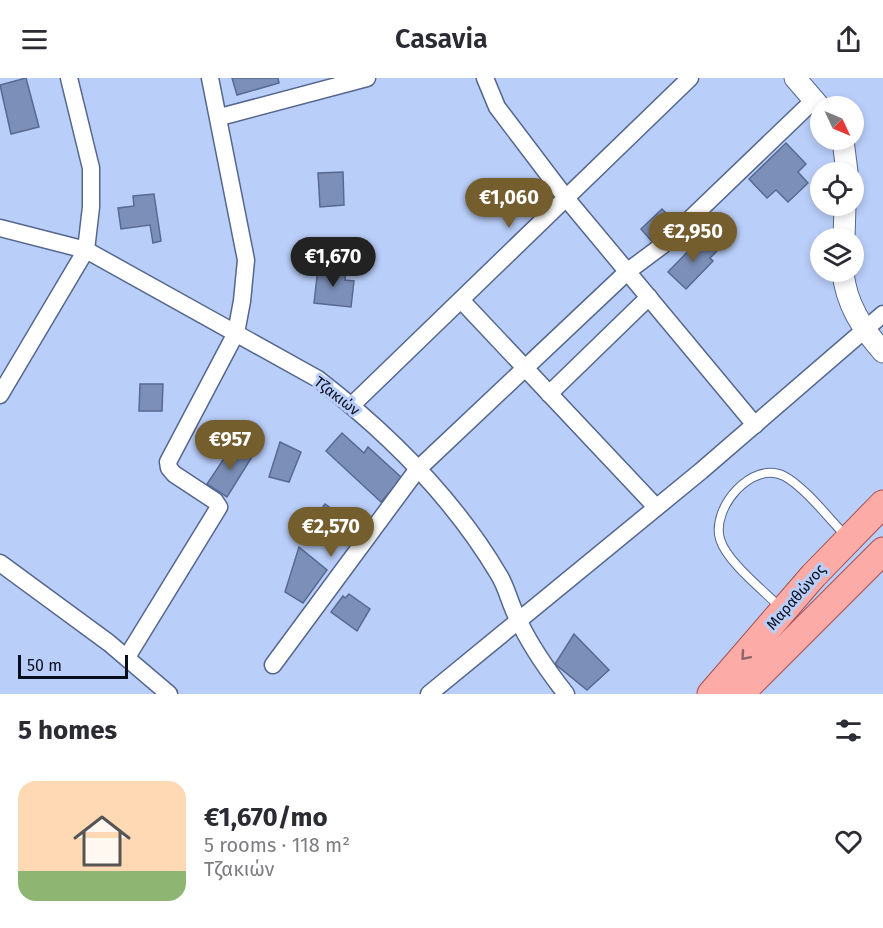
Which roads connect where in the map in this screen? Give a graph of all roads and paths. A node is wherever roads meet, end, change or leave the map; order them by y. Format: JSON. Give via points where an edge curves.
{"nodes":[{"id":1,"x":69,"y":78,"type":"edge"},
{"id":2,"x":210,"y":78,"type":"edge"},
{"id":3,"x":367,"y":78,"type":"edge"},
{"id":4,"x":485,"y":78,"type":"edge"},
{"id":5,"x":690,"y":78,"type":"edge"},
{"id":6,"x":795,"y":78,"type":"edge"},
{"id":7,"x":811,"y":96,"type":"edge"},
{"id":8,"x":810,"y":109,"type":"edge"},
{"id":9,"x":220,"y":117,"type":"junction"},
{"id":10,"x":566,"y":198,"type":"junction"},
{"id":11,"x":0,"y":228,"type":"edge"},
{"id":12,"x":86,"y":250,"type":"junction"},
{"id":13,"x":628,"y":271,"type":"junction"},
{"id":14,"x":845,"y":282,"type":"edge"},
{"id":15,"x":650,"y":297,"type":"junction"},
{"id":16,"x":461,"y":300,"type":"junction"},
{"id":17,"x":883,"y":314,"type":"edge"},
{"id":18,"x":866,"y":331,"type":"junction"},
{"id":19,"x":236,"y":333,"type":"junction"},
{"id":20,"x":883,"y":352,"type":"edge"},
{"id":21,"x":525,"y":368,"type":"junction"},
{"id":22,"x":549,"y":394,"type":"junction"},
{"id":23,"x":0,"y":395,"type":"edge"},
{"id":24,"x":352,"y":405,"type":"junction"},
{"id":25,"x":755,"y":425,"type":"junction"},
{"id":26,"x":417,"y":470,"type":"junction"},
{"id":27,"x":883,"y":504,"type":"edge"},
{"id":28,"x":656,"y":507,"type":"junction"},
{"id":29,"x":883,"y":522,"type":"edge"},
{"id":30,"x":848,"y":539,"type":"junction"},
{"id":31,"x":883,"y":551,"type":"edge"},
{"id":32,"x":0,"y":563,"type":"edge"},
{"id":33,"x":783,"y":610,"type":"junction"},
{"id":34,"x":517,"y":619,"type":"junction"},
{"id":35,"x":795,"y":639,"type":"junction"},
{"id":36,"x":128,"y":657,"type":"junction"},
{"id":37,"x":273,"y":665,"type":"dead end"},
{"id":38,"x":169,"y":694,"type":"edge"},
{"id":39,"x":429,"y":694,"type":"edge"},
{"id":40,"x":566,"y":694,"type":"edge"},
{"id":41,"x":711,"y":694,"type":"edge"},
{"id":42,"x":740,"y":694,"type":"edge"}],
"edges":[{"from":1,"to":12,"type":"street","via":[[90,168]]},
{"from":2,"to":9,"type":"street"},
{"from":3,"to":9,"type":"street"},
{"from":4,"to":10,"type":"street","via":[[497,107]]},
{"from":5,"to":10,"type":"street"},
{"from":6,"to":7,"type":"street"},
{"from":8,"to":13,"type":"street","via":[[663,244]]},
{"from":9,"to":19,"type":"street","via":[[246,260]]},
{"from":10,"to":13,"type":"street"},
{"from":10,"to":16,"type":"street"},
{"from":11,"to":12,"type":"street","name":"Τζακιών"},
{"from":12,"to":19,"type":"street","name":"Τζακιών"},
{"from":12,"to":23,"type":"street"},
{"from":13,"to":15,"type":"street"},
{"from":13,"to":21,"type":"street"},
{"from":14,"to":18,"type":"street","via":[[851,306]]},
{"from":15,"to":22,"type":"street"},
{"from":15,"to":25,"type":"street"},
{"from":16,"to":21,"type":"street"},
{"from":16,"to":24,"type":"street"},
{"from":17,"to":18,"type":"street"},
{"from":18,"to":20,"type":"street"},
{"from":18,"to":25,"type":"street"},
{"from":19,"to":24,"type":"street","name":"Τζακιών","via":[[318,379]]},
{"from":19,"to":36,"type":"street","via":[[168,462],[174,474],[219,507]]},
{"from":21,"to":22,"type":"street"},
{"from":21,"to":26,"type":"street"},
{"from":22,"to":28,"type":"street"},
{"from":24,"to":26,"type":"street","name":"Τζακιών"},
{"from":25,"to":28,"type":"street"},
{"from":26,"to":34,"type":"street","name":"Τζακιών","via":[[500,577]]},
{"from":26,"to":37,"type":"street"},
{"from":27,"to":30,"type":"main road","name":"Μαραθώνος"},
{"from":28,"to":34,"type":"street"},
{"from":29,"to":35,"type":"main road","via":[[831,581]]},
{"from":30,"to":33,"type":"main road","name":"Μαραθώνος"},
{"from":30,"to":33,"type":"lane","via":[[785,477],[762,473],[735,493],[722,512],[720,539],[733,559]]},
{"from":31,"to":35,"type":"main road","name":"Μαραθώνος"},
{"from":32,"to":36,"type":"street"},
{"from":33,"to":41,"type":"main road","name":"Μαραθώνος","one_way":true},
{"from":34,"to":39,"type":"street"},
{"from":34,"to":40,"type":"street","name":"Τζακιών"},
{"from":35,"to":42,"type":"main road","name":"Μαραθώνος"},
{"from":36,"to":38,"type":"street"}]}
